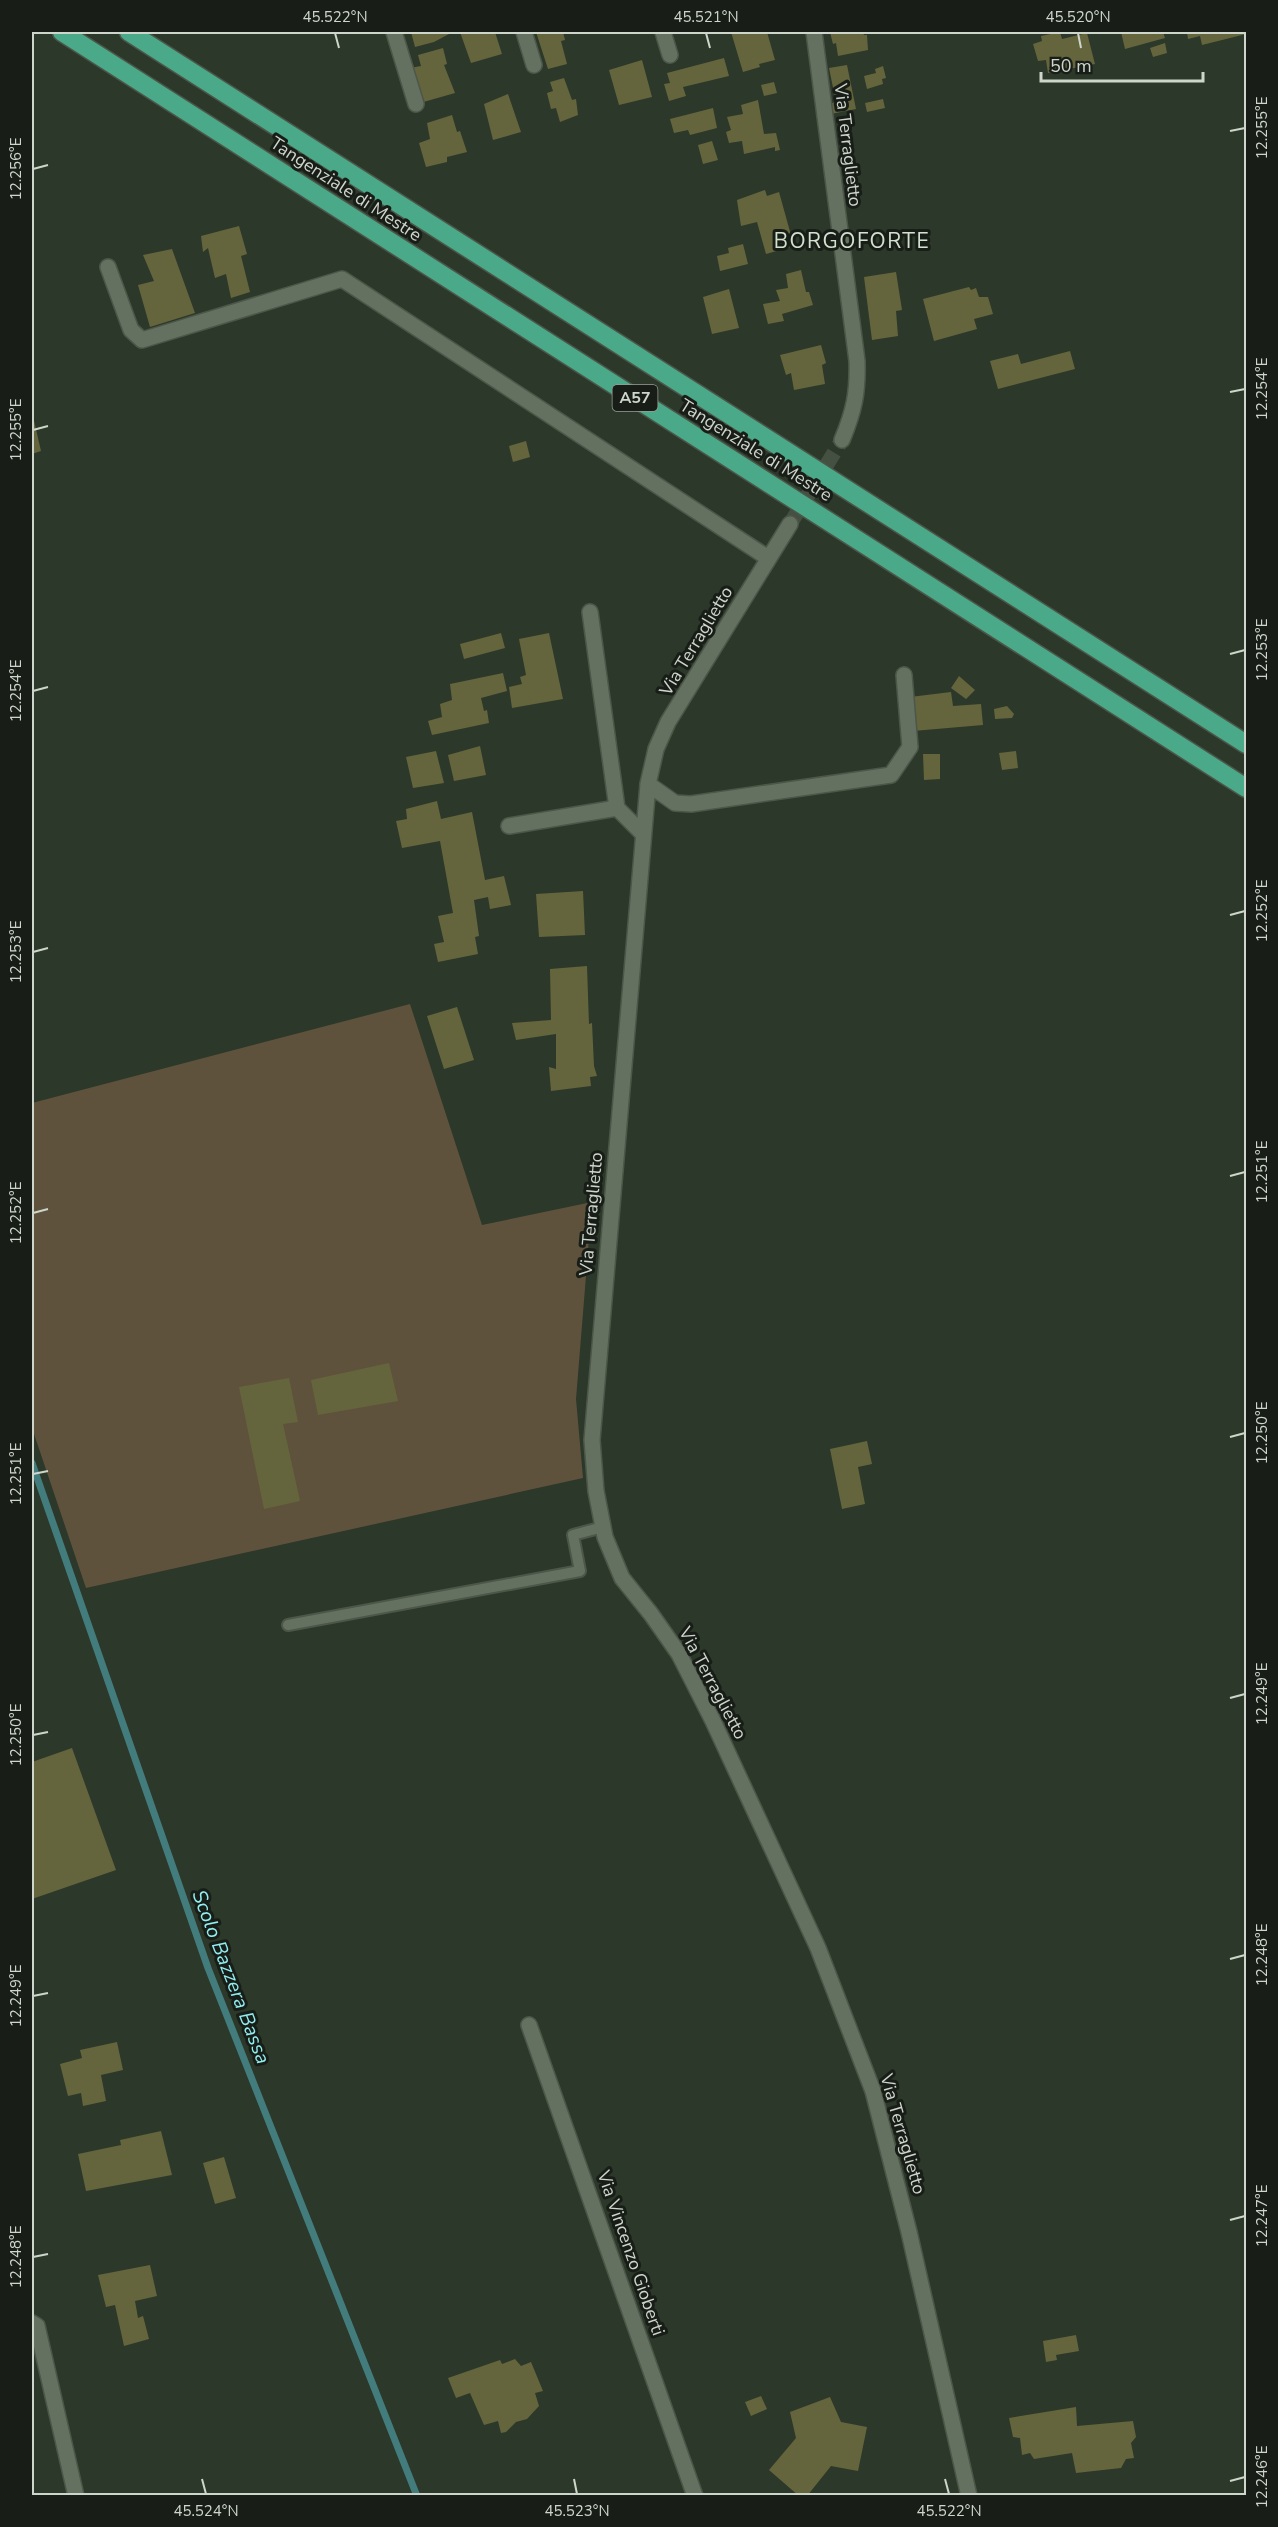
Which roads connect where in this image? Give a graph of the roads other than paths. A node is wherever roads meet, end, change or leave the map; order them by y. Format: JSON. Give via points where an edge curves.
{"nodes":[{"id":1,"x":62,"y":32,"type":"edge"},
{"id":2,"x":129,"y":32,"type":"edge"},
{"id":3,"x":394,"y":32,"type":"edge"},
{"id":4,"x":524,"y":32,"type":"edge"},
{"id":5,"x":663,"y":32,"type":"edge"},
{"id":6,"x":814,"y":32,"type":"edge"},
{"id":7,"x":670,"y":54,"type":"dead end"},
{"id":8,"x":534,"y":65,"type":"dead end"},
{"id":9,"x":416,"y":104,"type":"dead end"},
{"id":10,"x":108,"y":267,"type":"dead end"},
{"id":11,"x":842,"y":440,"type":"tunnel mouth"},
{"id":12,"x":790,"y":524,"type":"tunnel mouth"},
{"id":13,"x":768,"y":558,"type":"junction"},
{"id":14,"x":590,"y":612,"type":"dead end"},
{"id":15,"x":904,"y":675,"type":"dead end"},
{"id":16,"x":1246,"y":744,"type":"edge"},
{"id":17,"x":648,"y":784,"type":"junction"},
{"id":18,"x":1246,"y":788,"type":"edge"},
{"id":19,"x":617,"y":808,"type":"junction"},
{"id":20,"x":509,"y":826,"type":"dead end"},
{"id":21,"x":642,"y":833,"type":"junction"},
{"id":22,"x":603,"y":1527,"type":"junction"},
{"id":23,"x":288,"y":1625,"type":"dead end"},
{"id":24,"x":529,"y":2025,"type":"dead end"},
{"id":25,"x":32,"y":2323,"type":"edge"},
{"id":26,"x":76,"y":2496,"type":"edge"},
{"id":27,"x":695,"y":2496,"type":"edge"},
{"id":28,"x":969,"y":2496,"type":"edge"}],
"edges":[{"from":1,"to":18,"type":"highway","name":"Tangenziale di Mestre","number":"A57"},
{"from":2,"to":16,"type":"highway","name":"Tangenziale di Mestre","number":"A57"},
{"from":3,"to":9,"type":"street"},
{"from":4,"to":8,"type":"street"},
{"from":5,"to":7,"type":"street"},
{"from":6,"to":11,"type":"street","name":"Via Terraglietto","via":[[857,362],[858,389]]},
{"from":10,"to":13,"type":"street","via":[[131,330],[142,340],[342,279]]},
{"from":12,"to":13,"type":"street","name":"Via Terraglietto"},
{"from":13,"to":17,"type":"street","name":"Via Terraglietto","via":[[668,723],[656,749]]},
{"from":14,"to":19,"type":"street"},
{"from":15,"to":17,"type":"street","via":[[910,747],[891,775],[692,804],[675,803]]},
{"from":17,"to":21,"type":"street","name":"Via Terraglietto"},
{"from":19,"to":20,"type":"street"},
{"from":19,"to":21,"type":"street"},
{"from":21,"to":22,"type":"street","name":"Via Terraglietto","via":[[592,1440]]},
{"from":22,"to":23,"type":"lane","via":[[573,1535],[580,1571]]},
{"from":22,"to":28,"type":"street","name":"Via Terraglietto","via":[[622,1578],[679,1654],[713,1721],[818,1948],[873,2091]]},
{"from":24,"to":27,"type":"street","name":"Via Vincenzo Gioberti"},
{"from":25,"to":26,"type":"street","via":[[37,2326]]}]}
